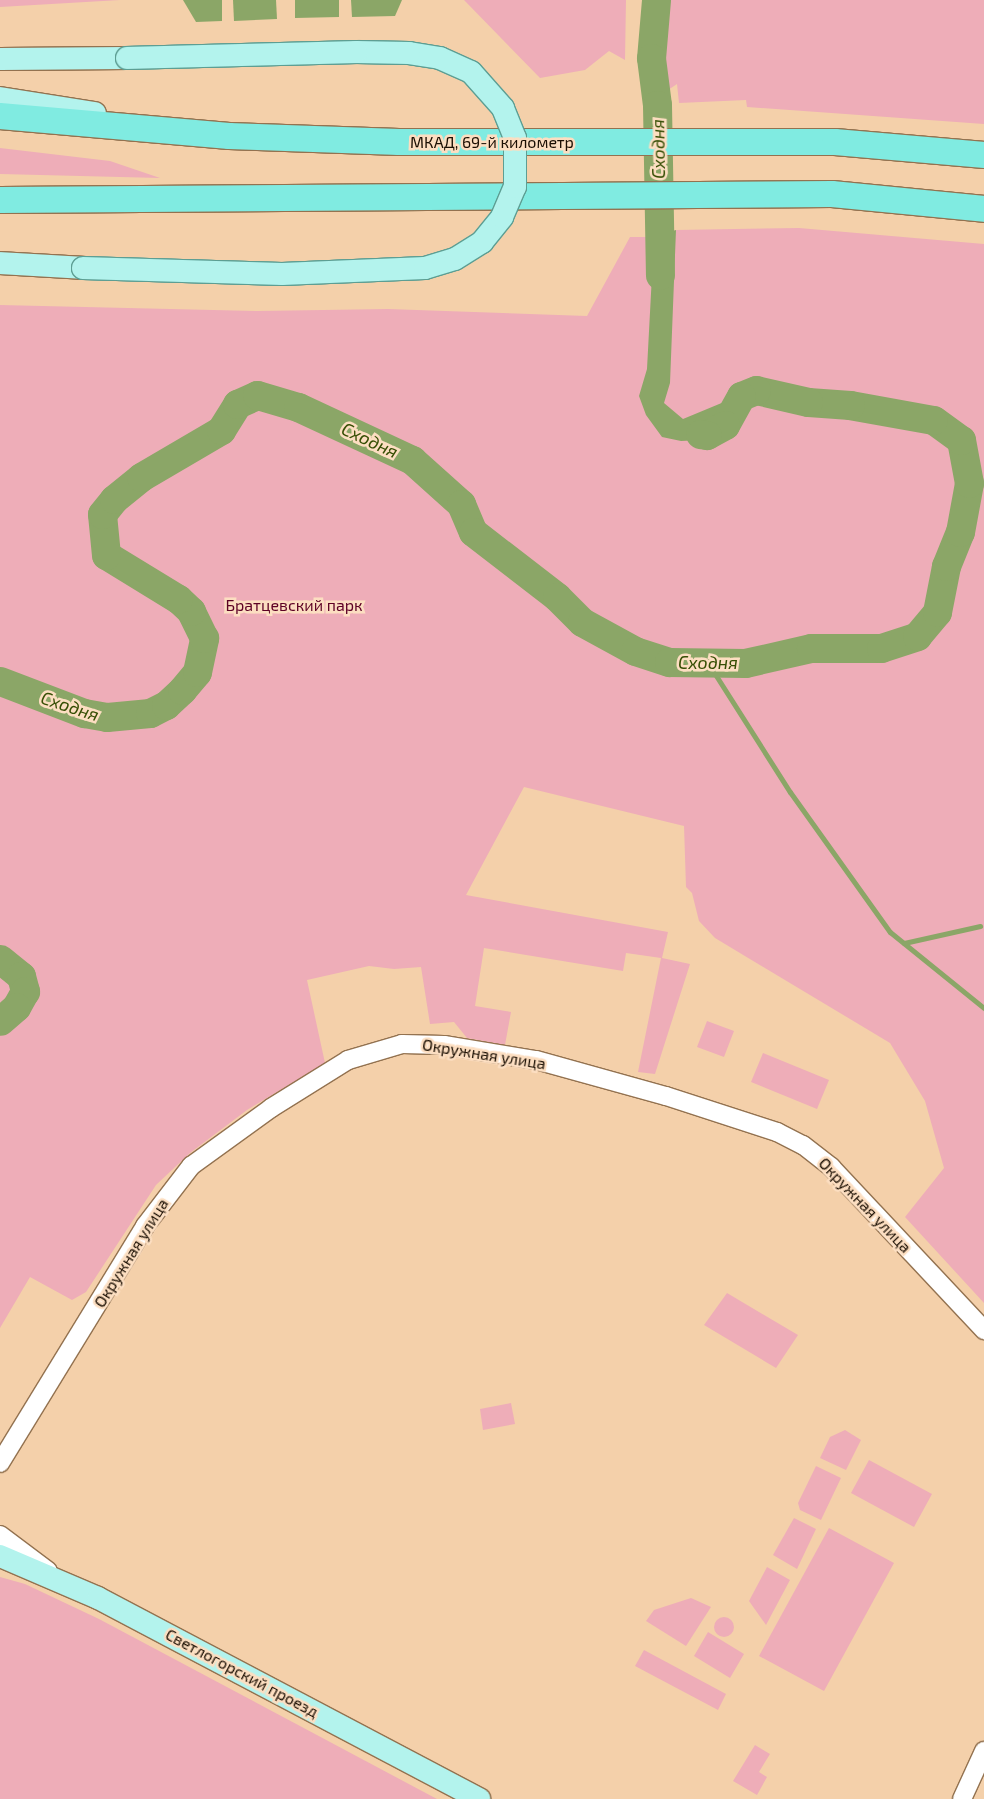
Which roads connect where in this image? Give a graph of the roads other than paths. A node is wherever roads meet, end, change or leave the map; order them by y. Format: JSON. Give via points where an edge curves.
{"nodes":[{"id":1,"x":0,"y":59,"type":"edge"},
{"id":2,"x":0,"y":98,"type":"edge"},
{"id":3,"x":0,"y":116,"type":"edge"},
{"id":4,"x":229,"y":136,"type":"junction"},
{"id":5,"x":984,"y":155,"type":"edge"},
{"id":6,"x":0,"y":200,"type":"edge"},
{"id":7,"x":46,"y":202,"type":"junction"},
{"id":8,"x":0,"y":204,"type":"edge"},
{"id":9,"x":984,"y":209,"type":"edge"},
{"id":10,"x":0,"y":263,"type":"edge"},
{"id":11,"x":984,"y":1330,"type":"edge"},
{"id":12,"x":0,"y":1463,"type":"edge"},
{"id":13,"x":0,"y":1534,"type":"edge"},
{"id":14,"x":0,"y":1556,"type":"edge"},
{"id":15,"x":56,"y":1578,"type":"junction"},
{"id":16,"x":984,"y":1751,"type":"edge"},
{"id":17,"x":479,"y":1799,"type":"edge"},
{"id":18,"x":962,"y":1799,"type":"edge"}],
"edges":[{"from":1,"to":10,"type":"main road","bridge":true,"via":[[409,53],[440,58],[471,72],[504,108],[515,138],[514,187],[502,217],[482,242],[455,259],[425,268],[282,274]]},
{"from":2,"to":4,"type":"main road"},
{"from":3,"to":4,"type":"highway","name":"МКАД, 69-й километр"},
{"from":4,"to":5,"type":"highway","name":"МКАД, 69-й километр","via":[[400,142],[835,142]]},
{"from":6,"to":7,"type":"highway"},
{"from":7,"to":8,"type":"main road"},
{"from":7,"to":9,"type":"highway","via":[[832,194]]},
{"from":11,"to":12,"type":"street","name":"Окружная улица","via":[[831,1167],[803,1144],[778,1132],[666,1096],[536,1060],[444,1045],[402,1044],[348,1060],[270,1108],[191,1166],[145,1226]]},
{"from":13,"to":15,"type":"street"},
{"from":14,"to":15,"type":"main road","name":"Светлогорский проезд"},
{"from":15,"to":17,"type":"main road","name":"Светлогорский проезд","via":[[193,1646]]},
{"from":16,"to":18,"type":"street"}]}
